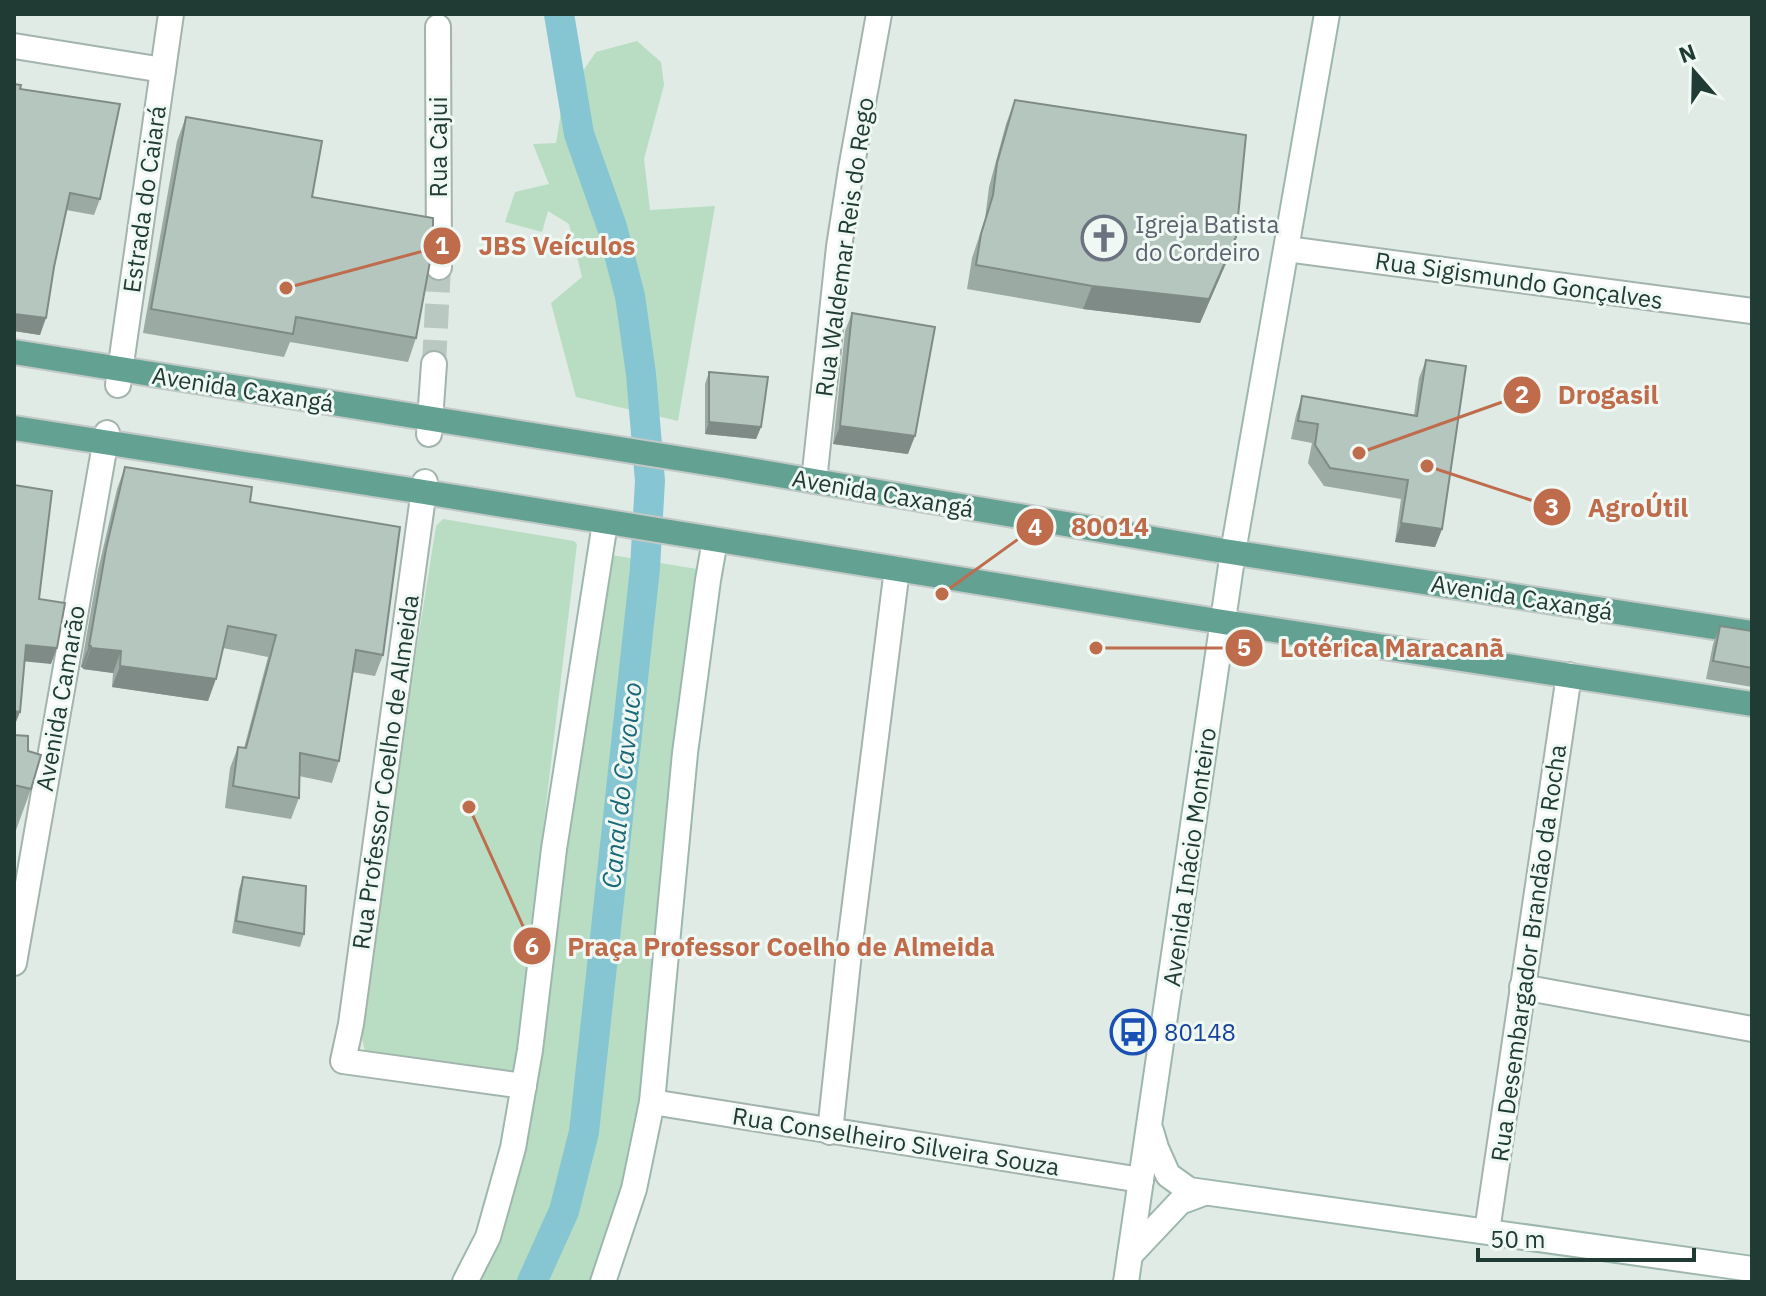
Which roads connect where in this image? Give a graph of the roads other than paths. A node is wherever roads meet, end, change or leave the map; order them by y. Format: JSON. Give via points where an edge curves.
{"nodes":[{"id":1,"x":171,"y":14,"type":"edge"},
{"id":2,"x":879,"y":14,"type":"edge"},
{"id":3,"x":1327,"y":14,"type":"edge"},
{"id":4,"x":438,"y":27,"type":"dead end"},
{"id":5,"x":14,"y":46,"type":"edge"},
{"id":6,"x":163,"y":70,"type":"junction"},
{"id":7,"x":1287,"y":249,"type":"junction"},
{"id":8,"x":439,"y":267,"type":"tunnel mouth"},
{"id":9,"x":1752,"y":311,"type":"edge"},
{"id":10,"x":14,"y":352,"type":"edge"},
{"id":11,"x":434,"y":364,"type":"tunnel mouth"},
{"id":12,"x":119,"y":377,"type":"junction"},
{"id":13,"x":430,"y":427,"type":"junction"},
{"id":14,"x":14,"y":428,"type":"edge"},
{"id":15,"x":106,"y":438,"type":"junction"},
{"id":16,"x":814,"y":481,"type":"junction"},
{"id":17,"x":425,"y":487,"type":"junction"},
{"id":18,"x":610,"y":523,"type":"junction"},
{"id":19,"x":710,"y":540,"type":"junction"},
{"id":20,"x":1233,"y":552,"type":"junction"},
{"id":21,"x":897,"y":569,"type":"junction"},
{"id":22,"x":1223,"y":622,"type":"junction"},
{"id":23,"x":1752,"y":633,"type":"edge"},
{"id":24,"x":1569,"y":675,"type":"junction"},
{"id":25,"x":1752,"y":704,"type":"edge"},
{"id":26,"x":14,"y":963,"type":"edge"},
{"id":27,"x":1522,"y":987,"type":"junction"},
{"id":28,"x":1752,"y":1029,"type":"edge"},
{"id":29,"x":524,"y":1086,"type":"junction"},
{"id":30,"x":652,"y":1102,"type":"junction"},
{"id":31,"x":1149,"y":1125,"type":"junction"},
{"id":32,"x":830,"y":1132,"type":"junction"},
{"id":33,"x":1141,"y":1180,"type":"junction"},
{"id":34,"x":1204,"y":1193,"type":"junction"},
{"id":35,"x":1487,"y":1231,"type":"junction"},
{"id":36,"x":1130,"y":1255,"type":"junction"},
{"id":37,"x":1752,"y":1269,"type":"edge"},
{"id":38,"x":465,"y":1282,"type":"edge"},
{"id":39,"x":603,"y":1282,"type":"edge"},
{"id":40,"x":1126,"y":1282,"type":"edge"}],
"edges":[{"from":1,"to":6,"type":"street","name":"Estrada do Caiará"},
{"from":2,"to":16,"type":"street","name":"Rua Waldemar Reis do Rego","via":[[841,232]]},
{"from":3,"to":7,"type":"street","name":"Avenida Inácio Monteiro"},
{"from":4,"to":8,"type":"street","name":"Rua Cajui"},
{"from":5,"to":6,"type":"street"},
{"from":6,"to":12,"type":"street","name":"Estrada do Caiará"},
{"from":7,"to":9,"type":"street","name":"Rua Sigismundo Gonçalves"},
{"from":7,"to":20,"type":"street","name":"Avenida Inácio Monteiro"},
{"from":10,"to":12,"type":"main road","name":"Avenida Caxangá"},
{"from":11,"to":13,"type":"street"},
{"from":12,"to":13,"type":"main road","name":"Avenida Caxangá"},
{"from":13,"to":16,"type":"main road","name":"Avenida Caxangá","via":[[608,447]]},
{"from":14,"to":15,"type":"main road"},
{"from":15,"to":17,"type":"main road"},
{"from":15,"to":26,"type":"street","name":"Avenida Camarão"},
{"from":16,"to":20,"type":"main road","name":"Avenida Caxangá"},
{"from":17,"to":18,"type":"main road"},
{"from":17,"to":29,"type":"street","name":"Rua Professor Coelho de Almeida","via":[[343,1061]]},
{"from":18,"to":19,"type":"main road"},
{"from":18,"to":29,"type":"street","via":[[554,849]]},
{"from":19,"to":21,"type":"main road"},
{"from":19,"to":30,"type":"street"},
{"from":20,"to":22,"type":"street","name":"Avenida Inácio Monteiro"},
{"from":20,"to":23,"type":"main road","name":"Avenida Caxangá"},
{"from":21,"to":22,"type":"main road"},
{"from":21,"to":32,"type":"street"},
{"from":22,"to":24,"type":"main road"},
{"from":22,"to":31,"type":"street","name":"Avenida Inácio Monteiro"},
{"from":24,"to":25,"type":"main road"},
{"from":24,"to":27,"type":"street","name":"Rua Desembargador Brandão da Rocha"},
{"from":27,"to":28,"type":"street"},
{"from":27,"to":35,"type":"street","name":"Rua Desembargador Brandão da Rocha"},
{"from":29,"to":38,"type":"street","via":[[488,1237]]},
{"from":30,"to":32,"type":"street","name":"Rua Conselheiro Silveira Souza"},
{"from":30,"to":39,"type":"street","via":[[634,1189]]},
{"from":31,"to":33,"type":"street","name":"Avenida Inácio Monteiro"},
{"from":31,"to":34,"type":"street","via":[[1168,1175],[1189,1190]]},
{"from":32,"to":33,"type":"street","name":"Rua Conselheiro Silveira Souza"},
{"from":33,"to":36,"type":"street","name":"Avenida Inácio Monteiro"},
{"from":34,"to":35,"type":"street"},
{"from":34,"to":36,"type":"street","via":[[1180,1202]]},
{"from":35,"to":37,"type":"street"},
{"from":36,"to":40,"type":"street","name":"Avenida Inácio Monteiro"}]}
